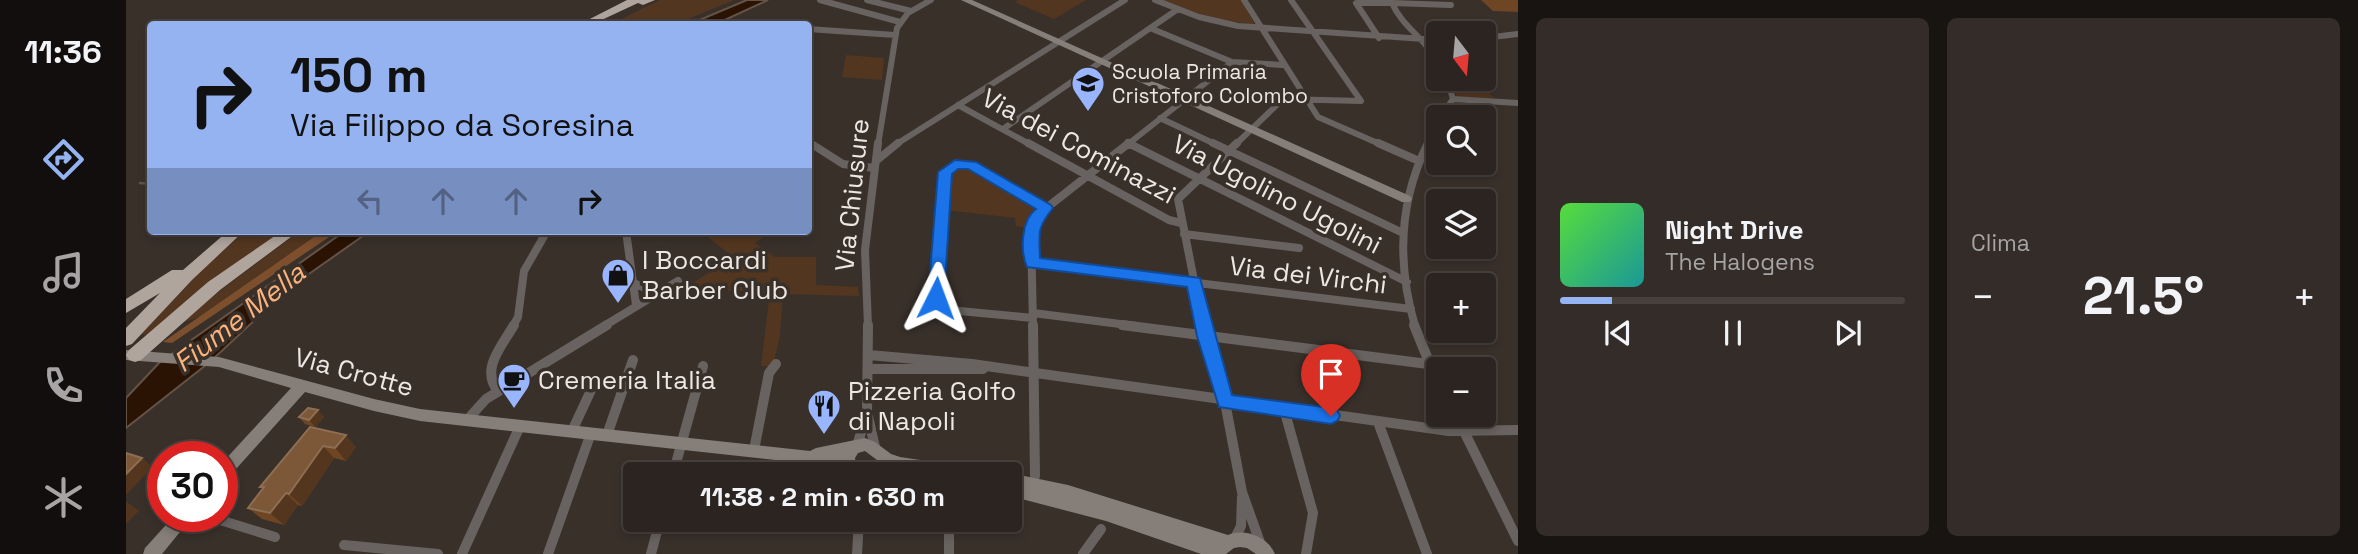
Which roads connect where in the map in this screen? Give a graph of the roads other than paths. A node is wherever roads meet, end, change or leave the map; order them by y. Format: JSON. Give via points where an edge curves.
{"nodes":[{"id":1,"x":820,"y":0,"type":"edge"},
{"id":2,"x":867,"y":0,"type":"edge"},
{"id":3,"x":931,"y":0,"type":"edge"},
{"id":4,"x":965,"y":0,"type":"edge"},
{"id":5,"x":1125,"y":0,"type":"edge"},
{"id":6,"x":1155,"y":0,"type":"edge"},
{"id":7,"x":1244,"y":0,"type":"edge"},
{"id":8,"x":1291,"y":0,"type":"edge"},
{"id":9,"x":644,"y":1,"type":"edge"},
{"id":10,"x":880,"y":1,"type":"edge"},
{"id":11,"x":1390,"y":1,"type":"edge"},
{"id":12,"x":1451,"y":5,"type":"dead end"},
{"id":13,"x":1178,"y":9,"type":"junction"},
{"id":14,"x":911,"y":11,"type":"junction"},
{"id":15,"x":593,"y":21,"type":"edge"},
{"id":16,"x":609,"y":21,"type":"edge"},
{"id":17,"x":900,"y":22,"type":"junction"},
{"id":18,"x":1150,"y":28,"type":"junction"},
{"id":19,"x":1261,"y":28,"type":"junction"},
{"id":20,"x":812,"y":29,"type":"edge"},
{"id":21,"x":1313,"y":33,"type":"junction"},
{"id":22,"x":1518,"y":34,"type":"edge"},
{"id":23,"x":895,"y":35,"type":"junction"},
{"id":24,"x":1496,"y":37,"type":"edge"},
{"id":25,"x":1379,"y":38,"type":"junction"},
{"id":26,"x":1424,"y":41,"type":"junction"},
{"id":27,"x":1058,"y":42,"type":"junction"},
{"id":28,"x":1426,"y":44,"type":"edge"},
{"id":29,"x":1101,"y":61,"type":"junction"},
{"id":30,"x":1232,"y":62,"type":"junction"},
{"id":31,"x":1283,"y":65,"type":"junction"},
{"id":32,"x":1451,"y":91,"type":"edge"},
{"id":33,"x":1304,"y":98,"type":"junction"},
{"id":34,"x":1185,"y":99,"type":"junction"},
{"id":35,"x":1453,"y":99,"type":"junction"},
{"id":36,"x":1518,"y":103,"type":"edge"},
{"id":37,"x":958,"y":105,"type":"junction"},
{"id":38,"x":1449,"y":105,"type":"edge"},
{"id":39,"x":1160,"y":118,"type":"junction"},
{"id":40,"x":1003,"y":129,"type":"junction"},
{"id":41,"x":1250,"y":129,"type":"junction"},
{"id":42,"x":1128,"y":143,"type":"junction"},
{"id":43,"x":812,"y":145,"type":"edge"},
{"id":44,"x":895,"y":145,"type":"junction"},
{"id":45,"x":1426,"y":147,"type":"edge"},
{"id":46,"x":878,"y":150,"type":"junction"},
{"id":47,"x":1228,"y":151,"type":"junction"},
{"id":48,"x":1419,"y":161,"type":"junction"},
{"id":49,"x":875,"y":165,"type":"junction"},
{"id":50,"x":1087,"y":175,"type":"junction"},
{"id":51,"x":1198,"y":178,"type":"junction"},
{"id":52,"x":1406,"y":199,"type":"junction"},
{"id":53,"x":1046,"y":208,"type":"junction"},
{"id":54,"x":1181,"y":223,"type":"junction"},
{"id":55,"x":1403,"y":233,"type":"junction"},
{"id":56,"x":1184,"y":234,"type":"junction"},
{"id":57,"x":232,"y":235,"type":"edge"},
{"id":58,"x":286,"y":235,"type":"edge"},
{"id":59,"x":545,"y":235,"type":"edge"},
{"id":60,"x":627,"y":235,"type":"edge"},
{"id":61,"x":222,"y":243,"type":"junction"},
{"id":62,"x":1299,"y":247,"type":"dead end"},
{"id":63,"x":1033,"y":263,"type":"junction"},
{"id":64,"x":678,"y":281,"type":"dead end"},
{"id":65,"x":1194,"y":282,"type":"junction"},
{"id":66,"x":1407,"y":282,"type":"junction"},
{"id":67,"x":634,"y":283,"type":"junction"},
{"id":68,"x":657,"y":294,"type":"junction"},
{"id":69,"x":636,"y":305,"type":"junction"},
{"id":70,"x":126,"y":307,"type":"edge"},
{"id":71,"x":1411,"y":309,"type":"junction"},
{"id":72,"x":1033,"y":316,"type":"junction"},
{"id":73,"x":1205,"y":336,"type":"junction"},
{"id":74,"x":126,"y":339,"type":"edge"},
{"id":75,"x":137,"y":355,"type":"edge"},
{"id":76,"x":869,"y":355,"type":"junction"},
{"id":77,"x":1426,"y":358,"type":"edge"},
{"id":78,"x":634,"y":360,"type":"dead end"},
{"id":79,"x":776,"y":363,"type":"dead end"},
{"id":80,"x":1426,"y":364,"type":"edge"},
{"id":81,"x":703,"y":366,"type":"dead end"},
{"id":82,"x":869,"y":369,"type":"junction"},
{"id":83,"x":992,"y":369,"type":"junction"},
{"id":84,"x":1034,"y":373,"type":"junction"},
{"id":85,"x":302,"y":385,"type":"junction"},
{"id":86,"x":589,"y":386,"type":"dead end"},
{"id":87,"x":498,"y":391,"type":"junction"},
{"id":88,"x":1225,"y":402,"type":"junction"},
{"id":89,"x":1284,"y":409,"type":"junction"},
{"id":90,"x":867,"y":412,"type":"junction"},
{"id":91,"x":467,"y":420,"type":"junction"},
{"id":92,"x":1378,"y":422,"type":"junction"},
{"id":93,"x":520,"y":426,"type":"junction"},
{"id":94,"x":1462,"y":427,"type":"edge"},
{"id":95,"x":1464,"y":430,"type":"junction"},
{"id":96,"x":1518,"y":430,"type":"edge"},
{"id":97,"x":572,"y":431,"type":"junction"},
{"id":98,"x":591,"y":433,"type":"junction"},
{"id":99,"x":607,"y":435,"type":"junction"},
{"id":100,"x":681,"y":442,"type":"junction"},
{"id":101,"x":855,"y":447,"type":"junction"},
{"id":102,"x":754,"y":450,"type":"junction"},
{"id":103,"x":879,"y":452,"type":"junction"},
{"id":104,"x":238,"y":456,"type":"edge"},
{"id":105,"x":802,"y":456,"type":"junction"},
{"id":106,"x":676,"y":462,"type":"edge"},
{"id":107,"x":821,"y":462,"type":"edge"},
{"id":108,"x":849,"y":462,"type":"edge"},
{"id":109,"x":882,"y":462,"type":"edge"},
{"id":110,"x":902,"y":462,"type":"edge"},
{"id":111,"x":1035,"y":476,"type":"dead end"},
{"id":112,"x":1022,"y":482,"type":"edge"},
{"id":113,"x":1022,"y":492,"type":"edge"},
{"id":114,"x":1242,"y":492,"type":"junction"},
{"id":115,"x":238,"y":526,"type":"edge"},
{"id":116,"x":1101,"y":529,"type":"dead end"},
{"id":117,"x":171,"y":532,"type":"edge"},
{"id":118,"x":657,"y":532,"type":"edge"},
{"id":119,"x":858,"y":532,"type":"edge"},
{"id":120,"x":949,"y":532,"type":"edge"},
{"id":121,"x":275,"y":537,"type":"dead end"},
{"id":122,"x":1518,"y":541,"type":"edge"},
{"id":123,"x":344,"y":545,"type":"dead end"},
{"id":124,"x":1224,"y":548,"type":"edge"},
{"id":125,"x":1265,"y":551,"type":"edge"},
{"id":126,"x":151,"y":554,"type":"edge"},
{"id":127,"x":438,"y":554,"type":"edge"},
{"id":128,"x":462,"y":554,"type":"edge"},
{"id":129,"x":548,"y":554,"type":"edge"},
{"id":130,"x":651,"y":554,"type":"edge"},
{"id":131,"x":857,"y":554,"type":"edge"},
{"id":132,"x":950,"y":554,"type":"edge"},
{"id":133,"x":1083,"y":554,"type":"edge"},
{"id":134,"x":1306,"y":554,"type":"edge"},
{"id":135,"x":1427,"y":554,"type":"edge"}],
"edges":[{"from":1,"to":17,"type":"street"},
{"from":2,"to":10,"type":"street"},
{"from":3,"to":14,"type":"street","name":"Via Chiusure"},
{"from":4,"to":27,"type":"street"},
{"from":5,"to":27,"type":"street"},
{"from":6,"to":13,"type":"street"},
{"from":7,"to":19,"type":"street"},
{"from":8,"to":21,"type":"street"},
{"from":9,"to":15,"type":"highway"},
{"from":9,"to":16,"type":"highway"},
{"from":10,"to":14,"type":"street"},
{"from":11,"to":12,"type":"street"},
{"from":11,"to":25,"type":"street","via":[[1356,3]]},
{"from":11,"to":26,"type":"street","via":[[1398,16]]},
{"from":13,"to":18,"type":"street"},
{"from":13,"to":19,"type":"street","via":[[1222,23]]},
{"from":14,"to":17,"type":"street","name":"Via Chiusure"},
{"from":17,"to":23,"type":"street","name":"Via Chiusure"},
{"from":18,"to":29,"type":"street"},
{"from":18,"to":30,"type":"street"},
{"from":19,"to":21,"type":"street"},
{"from":19,"to":31,"type":"street"},
{"from":20,"to":23,"type":"street"},
{"from":21,"to":25,"type":"street"},
{"from":21,"to":33,"type":"street","via":[[1361,101]]},
{"from":22,"to":24,"type":"street"},
{"from":23,"to":46,"type":"street","name":"Via Chiusure"},
{"from":25,"to":26,"type":"street"},
{"from":26,"to":28,"type":"street"},
{"from":27,"to":29,"type":"street"},
{"from":27,"to":37,"type":"street"},
{"from":29,"to":34,"type":"street"},
{"from":29,"to":40,"type":"street"},
{"from":30,"to":31,"type":"street"},
{"from":30,"to":34,"type":"street"},
{"from":31,"to":33,"type":"street"},
{"from":32,"to":35,"type":"street"},
{"from":33,"to":41,"type":"street","via":[[1283,99]]},
{"from":33,"to":48,"type":"street","via":[[1323,120]]},
{"from":34,"to":39,"type":"street"},
{"from":34,"to":41,"type":"street"},
{"from":35,"to":36,"type":"street"},
{"from":35,"to":38,"type":"street"},
{"from":37,"to":40,"type":"street","name":"Via dei Cominazzi"},
{"from":37,"to":44,"type":"street"},
{"from":39,"to":42,"type":"street"},
{"from":39,"to":47,"type":"street"},
{"from":40,"to":50,"type":"street","name":"Via dei Cominazzi"},
{"from":41,"to":47,"type":"street"},
{"from":41,"to":52,"type":"street"},
{"from":42,"to":50,"type":"street"},
{"from":42,"to":51,"type":"street","name":"Via Ugolino Ugolini"},
{"from":43,"to":49,"type":"street","via":[[843,164]]},
{"from":44,"to":46,"type":"street"},
{"from":44,"to":49,"type":"street"},
{"from":45,"to":48,"type":"street"},
{"from":46,"to":49,"type":"street","name":"Via Chiusure"},
{"from":47,"to":51,"type":"street"},
{"from":47,"to":55,"type":"street"},
{"from":48,"to":52,"type":"street"},
{"from":49,"to":76,"type":"street","name":"Via Chiusure","via":[[865,250]]},
{"from":50,"to":53,"type":"street"},
{"from":50,"to":54,"type":"street","name":"Via dei Cominazzi"},
{"from":51,"to":54,"type":"street","via":[[1178,199]]},
{"from":51,"to":66,"type":"street","name":"Via Ugolino Ugolini"},
{"from":52,"to":55,"type":"street"},
{"from":53,"to":63,"type":"street","via":[[1035,217],[1031,230]]},
{"from":53,"to":72,"type":"street","via":[[971,165],[949,167],[945,172],[936,298],[949,310]]},
{"from":54,"to":56,"type":"street"},
{"from":55,"to":66,"type":"street"},
{"from":56,"to":62,"type":"street"},
{"from":56,"to":65,"type":"street"},
{"from":57,"to":61,"type":"highway"},
{"from":58,"to":75,"type":"highway","via":[[214,286]]},
{"from":59,"to":87,"type":"street","via":[[524,271],[518,317],[489,369],[488,377]]},
{"from":60,"to":67,"type":"street"},
{"from":61,"to":70,"type":"highway"},
{"from":61,"to":74,"type":"highway"},
{"from":63,"to":65,"type":"street","name":"Via dei Virchi"},
{"from":63,"to":72,"type":"street"},
{"from":64,"to":68,"type":"street"},
{"from":65,"to":71,"type":"street","name":"Via dei Virchi"},
{"from":65,"to":73,"type":"street"},
{"from":66,"to":71,"type":"street"},
{"from":67,"to":68,"type":"street"},
{"from":67,"to":69,"type":"street"},
{"from":68,"to":69,"type":"street"},
{"from":69,"to":87,"type":"street"},
{"from":71,"to":77,"type":"street"},
{"from":72,"to":73,"type":"street"},
{"from":72,"to":84,"type":"street"},
{"from":73,"to":80,"type":"street"},
{"from":73,"to":88,"type":"street"},
{"from":75,"to":85,"type":"street","name":"Via Crotte","via":[[219,362]]},
{"from":76,"to":82,"type":"street","name":"Via Chiusure"},
{"from":76,"to":83,"type":"street"},
{"from":78,"to":99,"type":"street"},
{"from":79,"to":102,"type":"street","via":[[768,373]]},
{"from":81,"to":100,"type":"street"},
{"from":82,"to":83,"type":"street"},
{"from":82,"to":90,"type":"street","name":"Via Chiusure"},
{"from":83,"to":84,"type":"street"},
{"from":84,"to":88,"type":"street"},
{"from":84,"to":111,"type":"street"},
{"from":85,"to":91,"type":"street","name":"Via Crotte","via":[[400,411]]},
{"from":85,"to":104,"type":"street"},
{"from":86,"to":97,"type":"street"},
{"from":87,"to":91,"type":"street"},
{"from":88,"to":89,"type":"street"},
{"from":88,"to":114,"type":"street"},
{"from":89,"to":92,"type":"street"},
{"from":89,"to":134,"type":"street","via":[[1313,513]]},
{"from":90,"to":101,"type":"street","name":"Via Chiusure"},
{"from":90,"to":103,"type":"street","name":"Via Chiusure"},
{"from":91,"to":93,"type":"street","name":"Via Crotte"},
{"from":92,"to":95,"type":"street"},
{"from":92,"to":135,"type":"street"},
{"from":93,"to":97,"type":"street","name":"Via Crotte"},
{"from":93,"to":128,"type":"street"},
{"from":94,"to":95,"type":"street"},
{"from":95,"to":96,"type":"street"},
{"from":95,"to":122,"type":"street"},
{"from":97,"to":98,"type":"street","name":"Via Crotte"},
{"from":98,"to":99,"type":"street","name":"Via Crotte"},
{"from":98,"to":129,"type":"street"},
{"from":99,"to":100,"type":"street","name":"Via Crotte"},
{"from":100,"to":102,"type":"street","name":"Via Crotte"},
{"from":100,"to":106,"type":"street"},
{"from":101,"to":103,"type":"street","name":"Via Crotte"},
{"from":101,"to":105,"type":"street","name":"Via Crotte"},
{"from":101,"to":108,"type":"street"},
{"from":102,"to":105,"type":"street","name":"Via Crotte"},
{"from":103,"to":109,"type":"street"},
{"from":103,"to":110,"type":"street"},
{"from":105,"to":107,"type":"street","name":"Via Crotte"},
{"from":112,"to":124,"type":"street","via":[[1068,492]]},
{"from":113,"to":124,"type":"street","via":[[1140,524],[1207,548]]},
{"from":114,"to":124,"type":"street","via":[[1241,526]]},
{"from":114,"to":125,"type":"street"},
{"from":115,"to":121,"type":"street"},
{"from":116,"to":133,"type":"street"},
{"from":117,"to":126,"type":"street"},
{"from":118,"to":130,"type":"street"},
{"from":119,"to":131,"type":"street"},
{"from":120,"to":132,"type":"street"},
{"from":123,"to":127,"type":"street"},
{"from":124,"to":125,"type":"street","via":[[1243,539]]}]}
